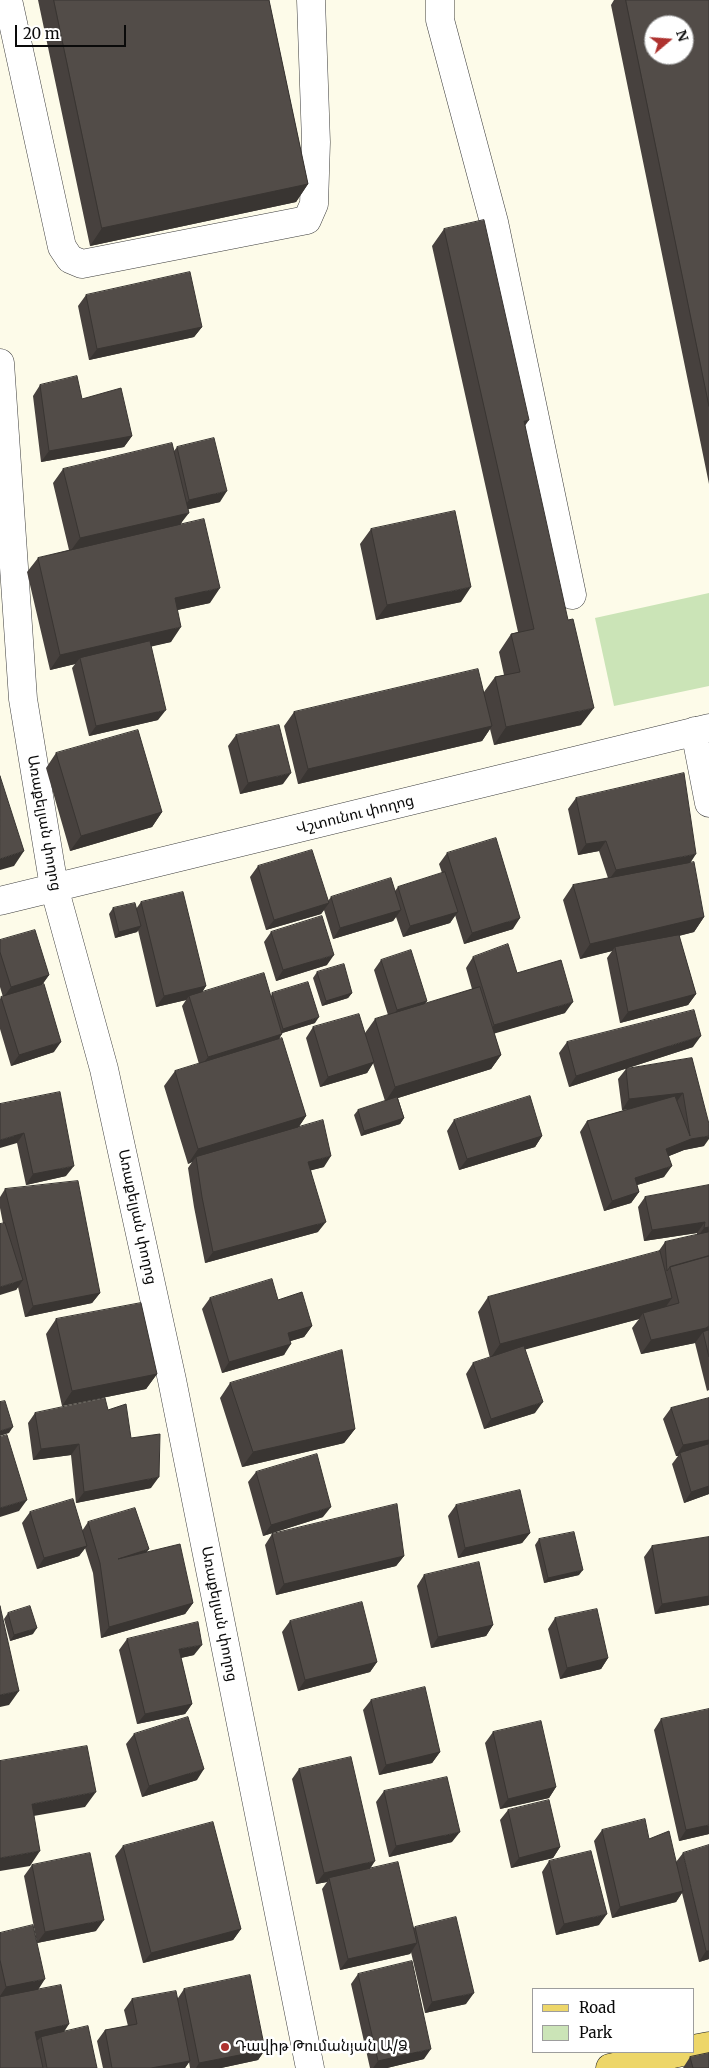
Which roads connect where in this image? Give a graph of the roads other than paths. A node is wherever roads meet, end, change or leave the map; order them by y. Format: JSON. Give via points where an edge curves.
{"nodes":[{"id":1,"x":8,"y":0,"type":"edge"},
{"id":2,"x":311,"y":0,"type":"edge"},
{"id":3,"x":440,"y":0,"type":"edge"},
{"id":4,"x":0,"y":363,"type":"edge"},
{"id":5,"x":572,"y":595,"type":"dead end"},
{"id":6,"x":702,"y":729,"type":"edge"},
{"id":7,"x":709,"y":803,"type":"edge"},
{"id":8,"x":54,"y":888,"type":"junction"},
{"id":9,"x":0,"y":901,"type":"edge"},
{"id":10,"x":709,"y":2046,"type":"edge"},
{"id":11,"x":694,"y":2049,"type":"edge"},
{"id":12,"x":678,"y":2053,"type":"edge"},
{"id":13,"x":310,"y":2068,"type":"edge"},
{"id":14,"x":610,"y":2068,"type":"edge"}],
"edges":[{"from":1,"to":2,"type":"street","via":[[62,246],[70,259],[82,264],[307,220],[314,204],[316,142]]},
{"from":3,"to":5,"type":"street","via":[[440,20],[494,222]]},
{"from":4,"to":8,"type":"street","name":"Առաքելյան փողոց","via":[[23,699]]},
{"from":6,"to":7,"type":"street"},
{"from":6,"to":8,"type":"street","name":"Վշտունու փողոց"},
{"from":8,"to":9,"type":"street","name":"Վշտունու փողոց"},
{"from":8,"to":13,"type":"street","name":"Առաքելյան փողոց","via":[[104,1069],[170,1371]]},
{"from":10,"to":11,"type":"main road"},
{"from":12,"to":14,"type":"main road"}]}
